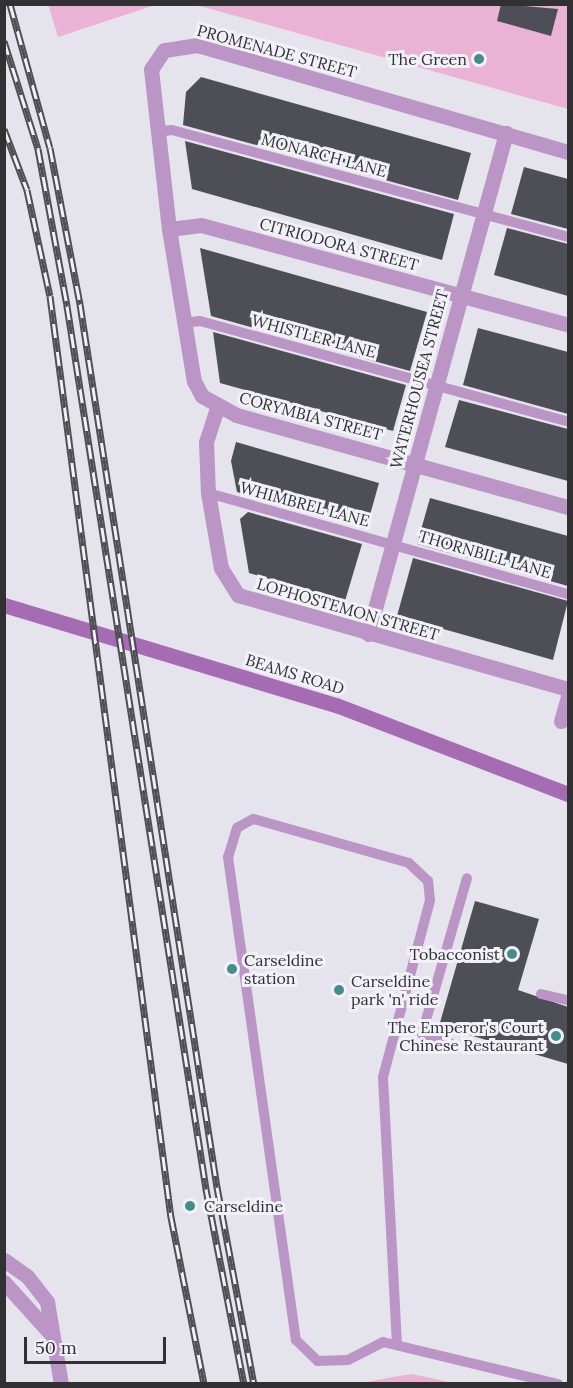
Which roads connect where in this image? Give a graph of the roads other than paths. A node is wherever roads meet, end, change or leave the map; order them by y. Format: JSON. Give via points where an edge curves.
{"nodes":[{"id":1,"x":156,"y":132,"type":"junction"},
{"id":2,"x":506,"y":133,"type":"junction"},
{"id":3,"x":568,"y":152,"type":"edge"},
{"id":4,"x":484,"y":212,"type":"junction"},
{"id":5,"x":169,"y":229,"type":"junction"},
{"id":6,"x":568,"y":237,"type":"edge"},
{"id":7,"x":461,"y":295,"type":"junction"},
{"id":8,"x":184,"y":323,"type":"junction"},
{"id":9,"x":568,"y":325,"type":"edge"},
{"id":10,"x":437,"y":384,"type":"junction"},
{"id":11,"x":217,"y":408,"type":"junction"},
{"id":12,"x":568,"y":422,"type":"edge"},
{"id":13,"x":415,"y":463,"type":"junction"},
{"id":14,"x":208,"y":493,"type":"junction"},
{"id":15,"x":568,"y":507,"type":"edge"},
{"id":16,"x":393,"y":544,"type":"junction"},
{"id":17,"x":568,"y":594,"type":"edge"},
{"id":18,"x":4,"y":605,"type":"edge"},
{"id":19,"x":368,"y":634,"type":"junction"},
{"id":20,"x":568,"y":689,"type":"edge"},
{"id":21,"x":568,"y":696,"type":"edge"},
{"id":22,"x":564,"y":717,"type":"edge"},
{"id":23,"x":568,"y":794,"type":"edge"},
{"id":24,"x":466,"y":878,"type":"dead end"},
{"id":25,"x":542,"y":994,"type":"dead end"},
{"id":26,"x":568,"y":1000,"type":"edge"},
{"id":27,"x":450,"y":1042,"type":"dead end"},
{"id":28,"x":4,"y":1260,"type":"edge"},
{"id":29,"x":4,"y":1282,"type":"edge"},
{"id":30,"x":51,"y":1333,"type":"junction"},
{"id":31,"x":397,"y":1346,"type":"junction"},
{"id":32,"x":61,"y":1383,"type":"edge"},
{"id":33,"x":558,"y":1383,"type":"edge"}],
"edges":[{"from":1,"to":2,"type":"street","name":"PROMENADE STREET","via":[[152,69],[164,50],[197,45]]},
{"from":1,"to":4,"type":"lane","name":"MONARCH LANE","via":[[172,130]]},
{"from":1,"to":5,"type":"street","name":"PROMENADE STREET"},
{"from":2,"to":3,"type":"street","name":"PROMENADE STREET"},
{"from":2,"to":4,"type":"street","name":"WATERHOUSEA STREET"},
{"from":4,"to":6,"type":"lane","name":"MONARCH LANE"},
{"from":4,"to":7,"type":"street","name":"WATERHOUSEA STREET"},
{"from":5,"to":7,"type":"street","name":"CITRIODORA STREET","via":[[201,225]]},
{"from":5,"to":8,"type":"street","name":"PROMENADE STREET"},
{"from":7,"to":9,"type":"street","name":"CITRIODORA STREET"},
{"from":7,"to":10,"type":"street","name":"WATERHOUSEA STREET"},
{"from":8,"to":10,"type":"lane","name":"WHISTLER LANE","via":[[200,321]]},
{"from":8,"to":11,"type":"street","name":"PROMENADE STREET","via":[[197,390]]},
{"from":10,"to":12,"type":"lane","name":"WHISTLER LANE"},
{"from":10,"to":13,"type":"street","name":"WATERHOUSEA STREET"},
{"from":11,"to":13,"type":"street","name":"CORYMBIA STREET"},
{"from":11,"to":14,"type":"street","name":"LOPHOSTEMON STREET","via":[[206,442]]},
{"from":13,"to":15,"type":"street","name":"CORYMBIA STREET"},
{"from":13,"to":16,"type":"street","name":"WATERHOUSEA STREET"},
{"from":14,"to":16,"type":"lane","name":"WHIMBREL LANE"},
{"from":14,"to":19,"type":"street","name":"LOPHOSTEMON STREET","via":[[221,568],[238,595]]},
{"from":16,"to":17,"type":"lane","name":"THORNBILL LANE"},
{"from":16,"to":19,"type":"street","name":"WATERHOUSEA STREET"},
{"from":18,"to":23,"type":"main road","name":"BEAMS ROAD","via":[[336,705]]},
{"from":19,"to":20,"type":"street","name":"LOPHOSTEMON STREET"},
{"from":21,"to":22,"type":"street"},
{"from":24,"to":27,"type":"lane","via":[[422,1034]]},
{"from":25,"to":26,"type":"lane"},
{"from":28,"to":30,"type":"street","via":[[27,1276],[47,1302]]},
{"from":29,"to":30,"type":"street"},
{"from":30,"to":32,"type":"street"},
{"from":31,"to":31,"type":"lane","via":[[383,1077],[430,900],[428,881],[409,862],[254,819],[237,828],[228,857],[296,1340],[307,1354],[331,1363],[383,1342]]},
{"from":31,"to":33,"type":"lane"}]}
